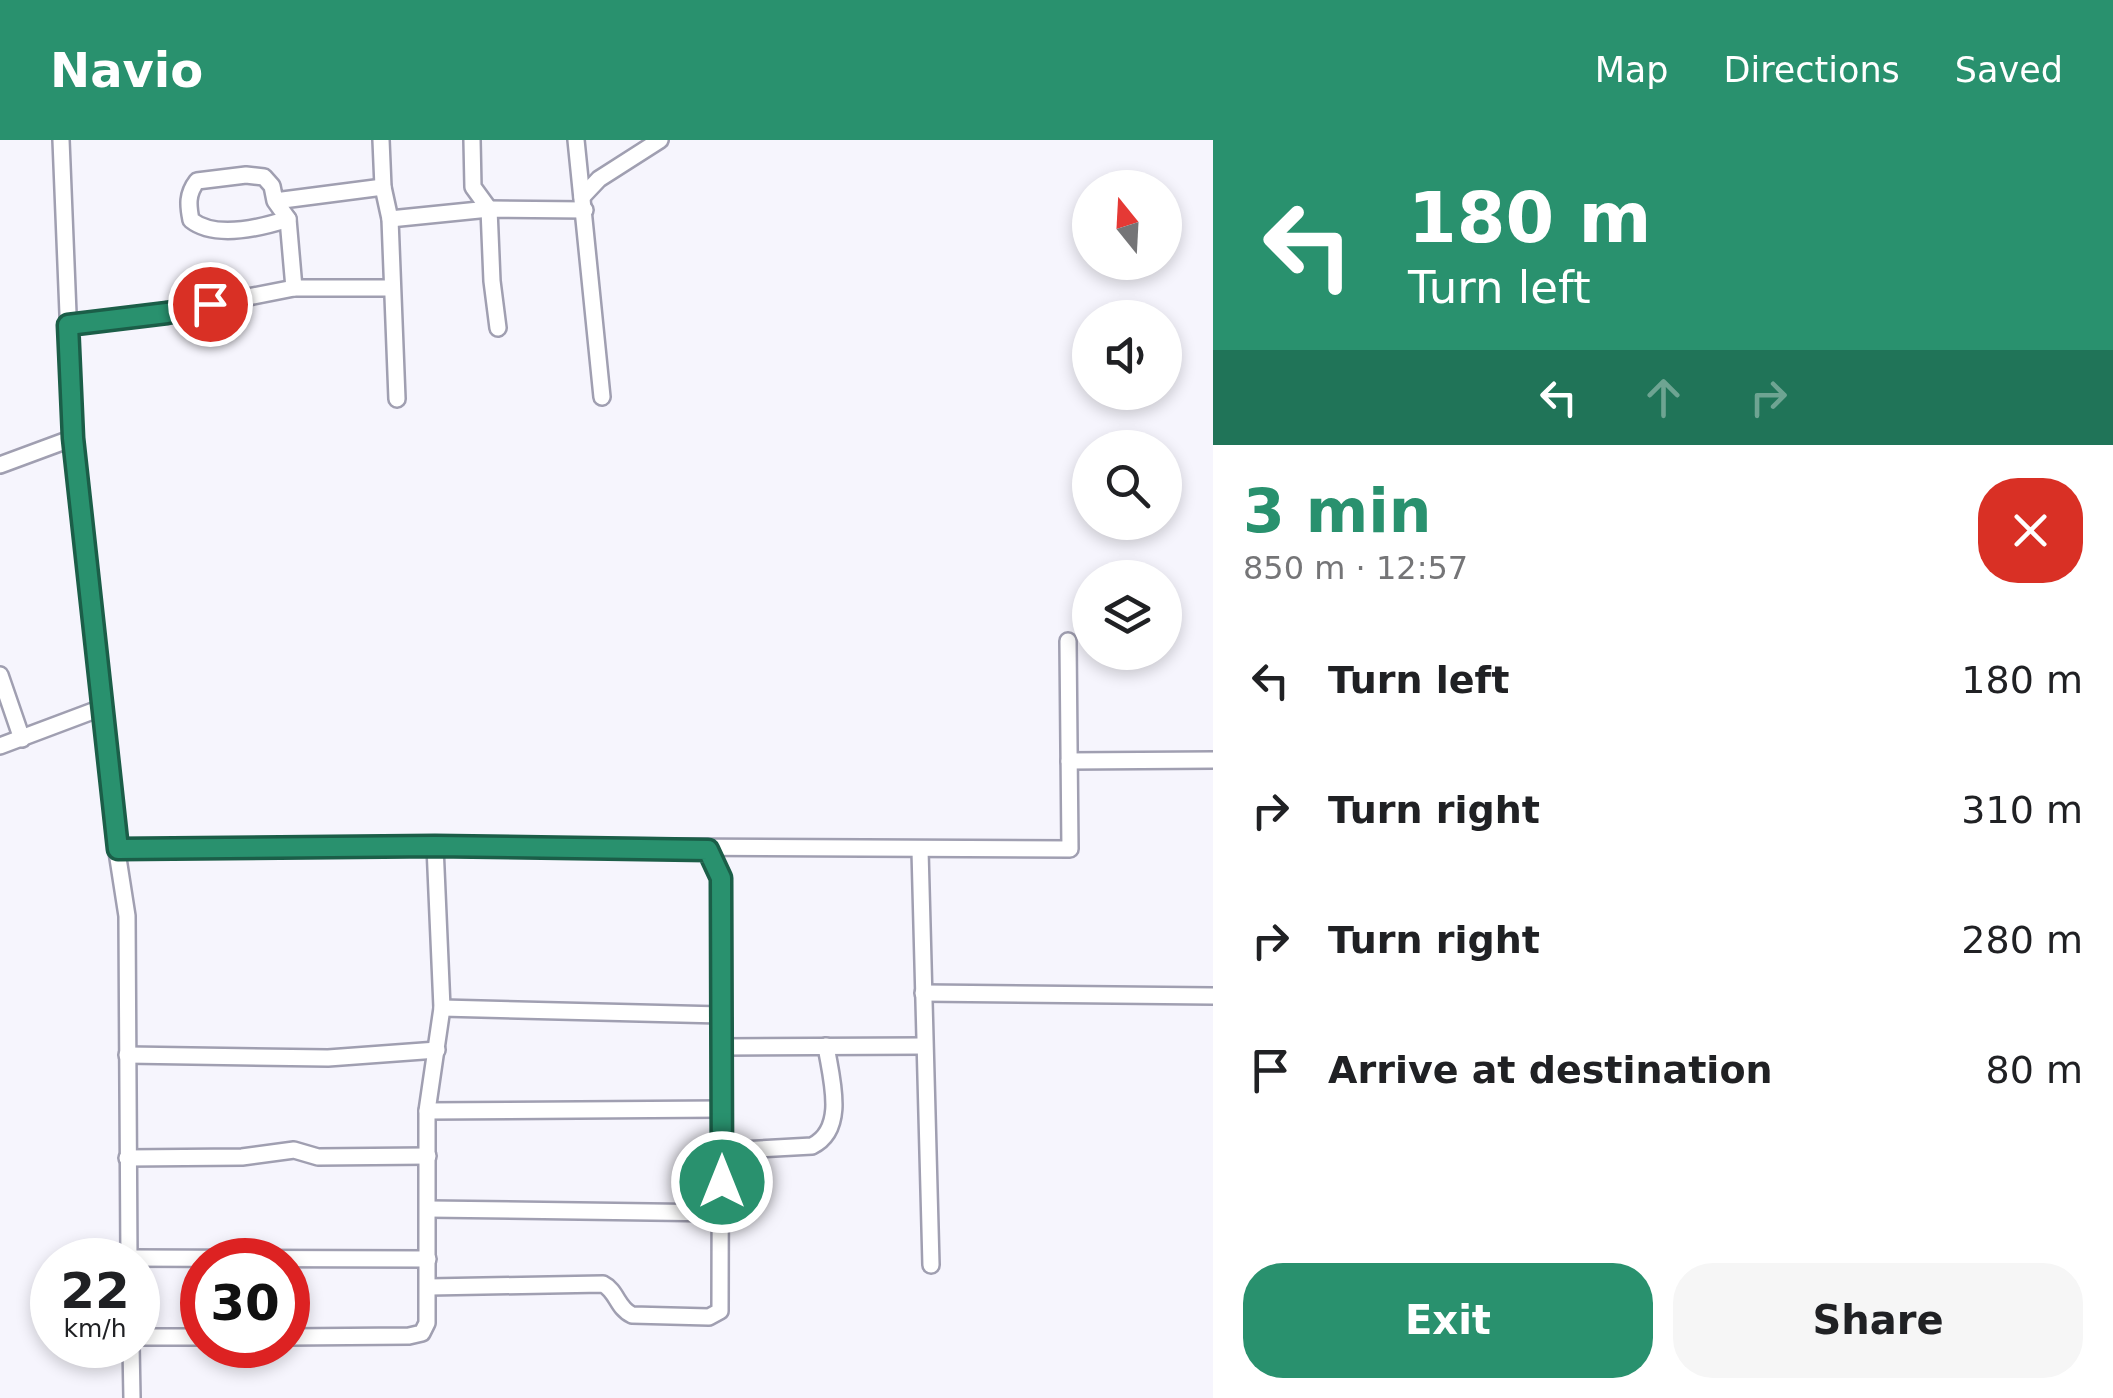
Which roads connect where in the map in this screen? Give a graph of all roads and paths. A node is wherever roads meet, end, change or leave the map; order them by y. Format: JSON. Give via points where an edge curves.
{"nodes":[{"id":1,"x":61,"y":140,"type":"edge"},
{"id":2,"x":381,"y":140,"type":"edge"},
{"id":3,"x":472,"y":140,"type":"edge"},
{"id":4,"x":576,"y":140,"type":"edge"},
{"id":5,"x":660,"y":140,"type":"edge"},
{"id":6,"x":383,"y":187,"type":"junction"},
{"id":7,"x":274,"y":201,"type":"junction"},
{"id":8,"x":583,"y":204,"type":"junction"},
{"id":9,"x":490,"y":210,"type":"junction"},
{"id":10,"x":390,"y":219,"type":"junction"},
{"id":11,"x":288,"y":220,"type":"junction"},
{"id":12,"x":294,"y":288,"type":"junction"},
{"id":13,"x":392,"y":288,"type":"junction"},
{"id":14,"x":68,"y":325,"type":"junction"},
{"id":15,"x":498,"y":328,"type":"dead end"},
{"id":16,"x":602,"y":397,"type":"dead end"},
{"id":17,"x":396,"y":399,"type":"dead end"},
{"id":18,"x":73,"y":438,"type":"junction"},
{"id":19,"x":0,"y":466,"type":"edge"},
{"id":20,"x":1068,"y":641,"type":"dead end"},
{"id":21,"x":0,"y":674,"type":"edge"},
{"id":22,"x":100,"y":708,"type":"junction"},
{"id":23,"x":22,"y":739,"type":"junction"},
{"id":24,"x":0,"y":746,"type":"edge"},
{"id":25,"x":1213,"y":760,"type":"edge"},
{"id":26,"x":1069,"y":761,"type":"junction"},
{"id":27,"x":435,"y":846,"type":"junction"},
{"id":28,"x":118,"y":849,"type":"junction"},
{"id":29,"x":708,"y":850,"type":"junction"},
{"id":30,"x":920,"y":850,"type":"junction"},
{"id":31,"x":923,"y":994,"type":"junction"},
{"id":32,"x":1213,"y":996,"type":"edge"},
{"id":33,"x":442,"y":1008,"type":"junction"},
{"id":34,"x":721,"y":1015,"type":"junction"},
{"id":35,"x":826,"y":1046,"type":"junction"},
{"id":36,"x":924,"y":1046,"type":"junction"},
{"id":37,"x":721,"y":1047,"type":"junction"},
{"id":38,"x":438,"y":1050,"type":"junction"},
{"id":39,"x":127,"y":1055,"type":"junction"},
{"id":40,"x":722,"y":1109,"type":"junction"},
{"id":41,"x":428,"y":1111,"type":"junction"},
{"id":42,"x":722,"y":1150,"type":"junction"},
{"id":43,"x":428,"y":1156,"type":"junction"},
{"id":44,"x":128,"y":1158,"type":"junction"},
{"id":45,"x":429,"y":1209,"type":"junction"},
{"id":46,"x":722,"y":1213,"type":"junction"},
{"id":47,"x":129,"y":1238,"type":"edge"},
{"id":48,"x":160,"y":1259,"type":"edge"},
{"id":49,"x":428,"y":1259,"type":"junction"},
{"id":50,"x":931,"y":1265,"type":"dead end"},
{"id":51,"x":429,"y":1287,"type":"junction"},
{"id":52,"x":310,"y":1336,"type":"edge"},
{"id":53,"x":131,"y":1368,"type":"edge"},
{"id":54,"x":132,"y":1398,"type":"edge"}],
"edges":[{"from":1,"to":14,"type":"street"},
{"from":2,"to":6,"type":"street"},
{"from":3,"to":9,"type":"street","via":[[473,188]]},
{"from":4,"to":8,"type":"street"},
{"from":5,"to":8,"type":"street","via":[[610,171]]},
{"from":6,"to":7,"type":"street"},
{"from":6,"to":10,"type":"street"},
{"from":7,"to":11,"type":"street"},
{"from":7,"to":11,"type":"street","via":[[269,180],[246,175],[196,181],[188,204],[200,228]]},
{"from":8,"to":9,"type":"street"},
{"from":8,"to":16,"type":"street"},
{"from":9,"to":10,"type":"street"},
{"from":9,"to":15,"type":"street"},
{"from":10,"to":13,"type":"street"},
{"from":11,"to":12,"type":"street"},
{"from":12,"to":13,"type":"street"},
{"from":12,"to":14,"type":"street"},
{"from":13,"to":17,"type":"street"},
{"from":14,"to":18,"type":"street"},
{"from":18,"to":19,"type":"street"},
{"from":18,"to":22,"type":"street"},
{"from":20,"to":26,"type":"street"},
{"from":21,"to":23,"type":"street"},
{"from":22,"to":23,"type":"street"},
{"from":22,"to":28,"type":"street"},
{"from":23,"to":24,"type":"street"},
{"from":25,"to":26,"type":"street"},
{"from":26,"to":30,"type":"street","via":[[1070,849]]},
{"from":27,"to":28,"type":"street"},
{"from":27,"to":29,"type":"street"},
{"from":27,"to":33,"type":"street"},
{"from":28,"to":39,"type":"street","via":[[128,916]]},
{"from":29,"to":30,"type":"street"},
{"from":29,"to":34,"type":"street","via":[[721,878]]},
{"from":30,"to":31,"type":"street"},
{"from":31,"to":32,"type":"street"},
{"from":31,"to":36,"type":"street"},
{"from":33,"to":34,"type":"street"},
{"from":33,"to":38,"type":"street"},
{"from":34,"to":37,"type":"street"},
{"from":35,"to":36,"type":"street"},
{"from":35,"to":37,"type":"street"},
{"from":35,"to":42,"type":"street","via":[[833,1086],[832,1126],[824,1140]]},
{"from":36,"to":50,"type":"street"},
{"from":37,"to":40,"type":"street"},
{"from":38,"to":39,"type":"street","via":[[328,1058]]},
{"from":38,"to":41,"type":"street"},
{"from":39,"to":44,"type":"street"},
{"from":40,"to":41,"type":"street"},
{"from":40,"to":42,"type":"street"},
{"from":41,"to":43,"type":"street"},
{"from":42,"to":46,"type":"street"},
{"from":43,"to":44,"type":"street","via":[[318,1157],[294,1150]]},
{"from":43,"to":45,"type":"street"},
{"from":44,"to":47,"type":"street"},
{"from":45,"to":46,"type":"street"},
{"from":45,"to":49,"type":"street"},
{"from":46,"to":51,"type":"street","via":[[722,1301],[709,1317],[632,1315],[603,1284]]},
{"from":48,"to":49,"type":"street"},
{"from":49,"to":51,"type":"street"},
{"from":51,"to":52,"type":"street","via":[[422,1334]]},
{"from":53,"to":54,"type":"street"}]}
